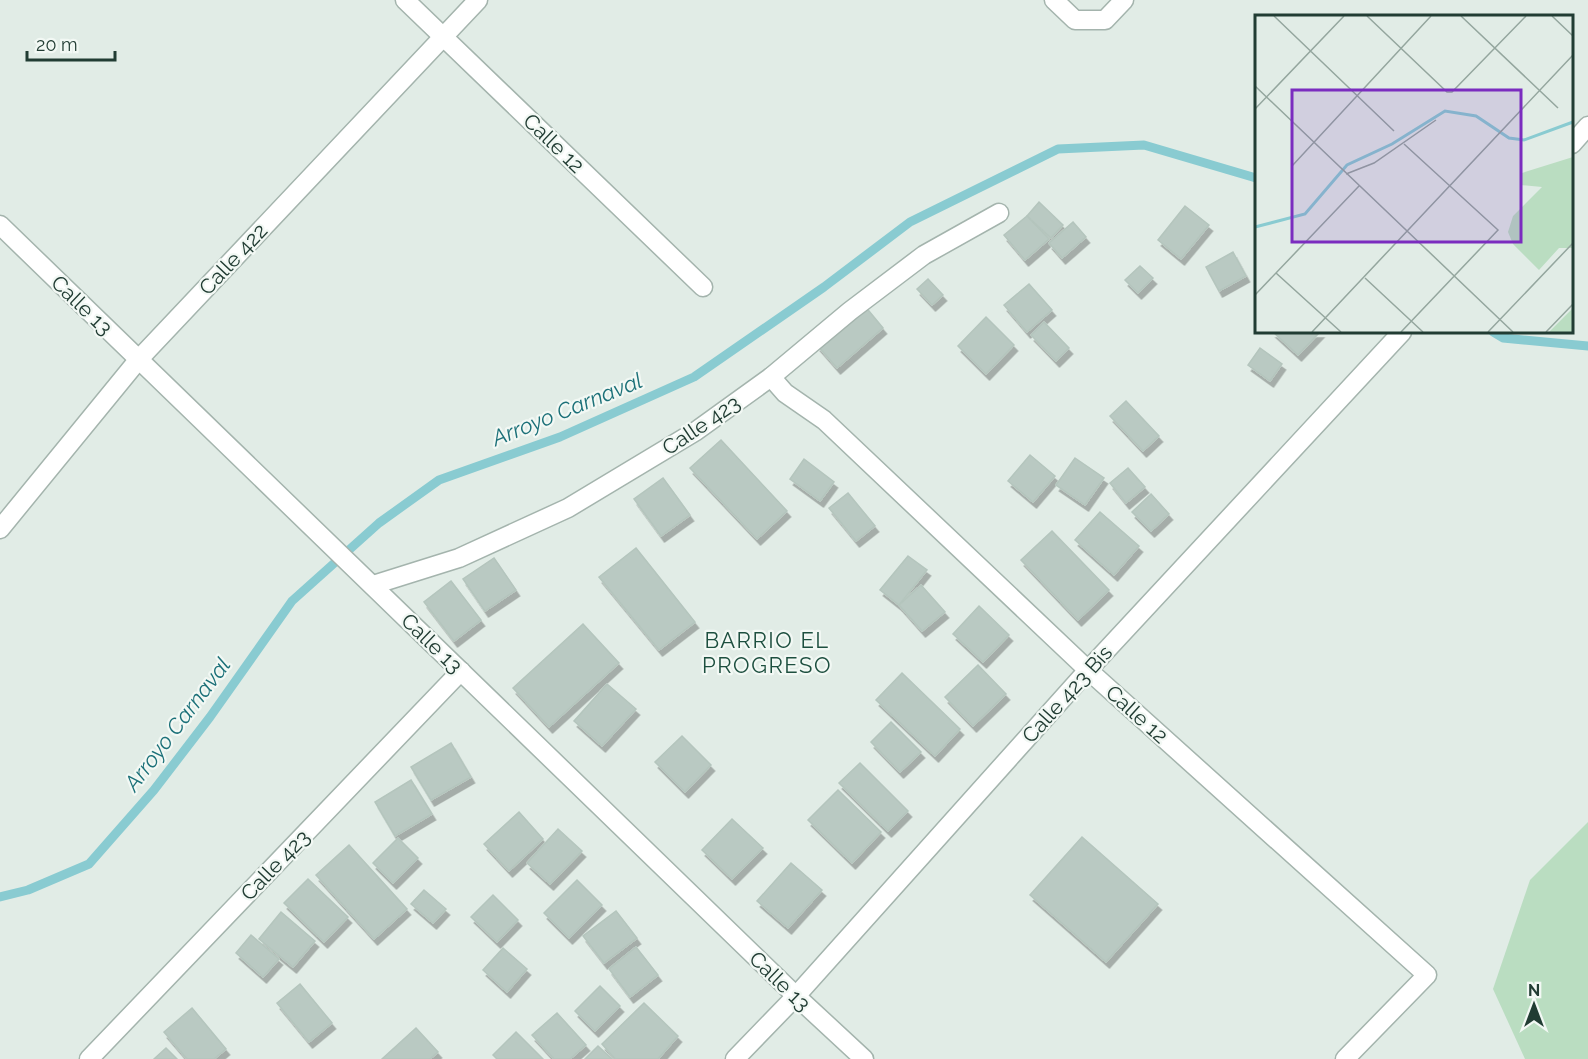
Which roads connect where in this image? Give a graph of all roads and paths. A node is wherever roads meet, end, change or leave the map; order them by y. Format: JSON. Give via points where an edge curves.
{"nodes":[{"id":1,"x":405,"y":0,"type":"edge"},
{"id":2,"x":478,"y":0,"type":"edge"},
{"id":3,"x":1054,"y":0,"type":"edge"},
{"id":4,"x":1124,"y":0,"type":"edge"},
{"id":5,"x":443,"y":37,"type":"junction"},
{"id":6,"x":1588,"y":126,"type":"edge"},
{"id":7,"x":1573,"y":143,"type":"edge"},
{"id":8,"x":999,"y":213,"type":"dead end"},
{"id":9,"x":0,"y":225,"type":"edge"},
{"id":10,"x":703,"y":287,"type":"dead end"},
{"id":11,"x":1400,"y":333,"type":"edge"},
{"id":12,"x":138,"y":359,"type":"junction"},
{"id":13,"x":771,"y":377,"type":"junction"},
{"id":14,"x":0,"y":530,"type":"edge"},
{"id":15,"x":370,"y":582,"type":"junction"},
{"id":16,"x":1088,"y":670,"type":"junction"},
{"id":17,"x":461,"y":672,"type":"junction"},
{"id":18,"x":796,"y":996,"type":"junction"},
{"id":19,"x":89,"y":1059,"type":"edge"},
{"id":20,"x":735,"y":1059,"type":"edge"},
{"id":21,"x":864,"y":1059,"type":"edge"},
{"id":22,"x":1346,"y":1059,"type":"edge"}],
"edges":[{"from":1,"to":5,"type":"street","name":"Calle 12"},
{"from":2,"to":5,"type":"street","name":"Calle 422"},
{"from":3,"to":4,"type":"street","via":[[1075,20],[1105,20]]},
{"from":5,"to":10,"type":"street","name":"Calle 12"},
{"from":5,"to":12,"type":"street","name":"Calle 422"},
{"from":6,"to":7,"type":"street"},
{"from":8,"to":13,"type":"street","name":"Calle 423","via":[[924,255]]},
{"from":9,"to":12,"type":"street","name":"Calle 13"},
{"from":11,"to":16,"type":"street","name":"Calle 423 Bis"},
{"from":12,"to":14,"type":"street","name":"Calle 422"},
{"from":12,"to":15,"type":"street","name":"Calle 13"},
{"from":13,"to":15,"type":"street","name":"Calle 423","via":[[696,431],[568,508],[459,558]]},
{"from":13,"to":16,"type":"street","name":"Calle 12","via":[[785,393],[824,420]]},
{"from":15,"to":17,"type":"street","name":"Calle 13"},
{"from":16,"to":18,"type":"street","name":"Calle 423 Bis"},
{"from":16,"to":22,"type":"street","name":"Calle 12","via":[[1427,975]]},
{"from":17,"to":18,"type":"street","name":"Calle 13"},
{"from":17,"to":19,"type":"street","name":"Calle 423"},
{"from":18,"to":20,"type":"street","name":"Calle 423 Bis"},
{"from":18,"to":21,"type":"street","name":"Calle 13"}]}
